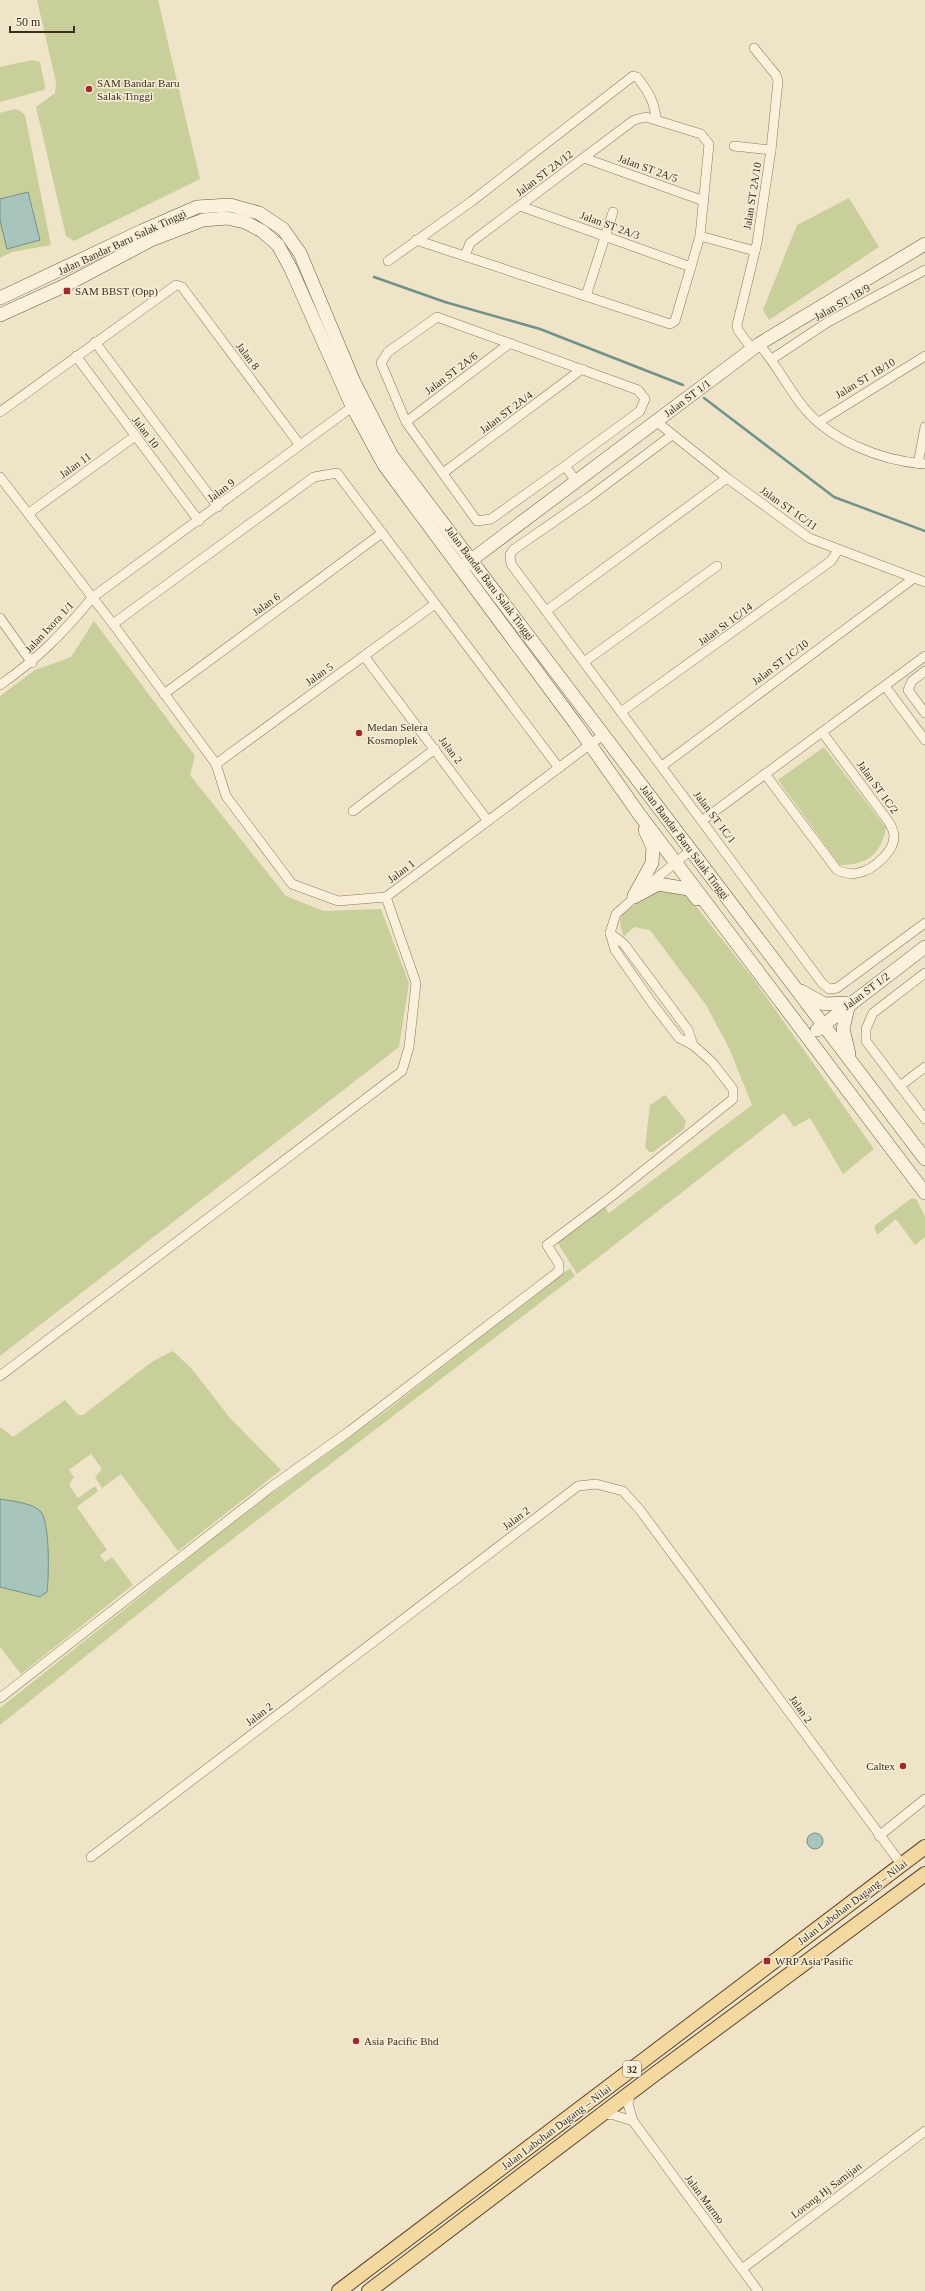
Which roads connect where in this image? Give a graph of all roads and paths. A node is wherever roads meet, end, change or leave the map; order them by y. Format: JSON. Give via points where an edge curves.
{"nodes":[{"id":1,"x":754,"y":48,"type":"dead end"},
{"id":2,"x":656,"y":120,"type":"junction"},
{"id":3,"x":734,"y":146,"type":"dead end"},
{"id":4,"x":771,"y":150,"type":"junction"},
{"id":5,"x":584,"y":158,"type":"junction"},
{"id":6,"x":704,"y":200,"type":"junction"},
{"id":7,"x":520,"y":206,"type":"junction"},
{"id":8,"x":613,"y":212,"type":"dead end"},
{"id":9,"x":605,"y":236,"type":"junction"},
{"id":10,"x":700,"y":236,"type":"junction"},
{"id":11,"x":416,"y":240,"type":"junction"},
{"id":12,"x":925,"y":244,"type":"edge"},
{"id":13,"x":755,"y":252,"type":"junction"},
{"id":14,"x":465,"y":256,"type":"junction"},
{"id":15,"x":388,"y":261,"type":"dead end"},
{"id":16,"x":691,"y":267,"type":"junction"},
{"id":17,"x":925,"y":270,"type":"edge"},
{"id":18,"x":586,"y":296,"type":"junction"},
{"id":19,"x":0,"y":298,"type":"edge"},
{"id":20,"x":0,"y":315,"type":"edge"},
{"id":21,"x":95,"y":342,"type":"junction"},
{"id":22,"x":510,"y":343,"type":"junction"},
{"id":23,"x":755,"y":346,"type":"junction"},
{"id":24,"x":76,"y":356,"type":"junction"},
{"id":25,"x":925,"y":356,"type":"edge"},
{"id":26,"x":772,"y":359,"type":"junction"},
{"id":27,"x":582,"y":370,"type":"junction"},
{"id":28,"x":357,"y":404,"type":"junction"},
{"id":29,"x":0,"y":412,"type":"edge"},
{"id":30,"x":406,"y":422,"type":"junction"},
{"id":31,"x":657,"y":422,"type":"junction"},
{"id":32,"x":819,"y":422,"type":"junction"},
{"id":33,"x":925,"y":427,"type":"edge"},
{"id":34,"x":672,"y":435,"type":"junction"},
{"id":35,"x":134,"y":437,"type":"junction"},
{"id":36,"x":300,"y":445,"type":"junction"},
{"id":37,"x":922,"y":464,"type":"edge"},
{"id":38,"x":565,"y":466,"type":"junction"},
{"id":39,"x":443,"y":473,"type":"junction"},
{"id":40,"x":0,"y":477,"type":"edge"},
{"id":41,"x":727,"y":478,"type":"junction"},
{"id":42,"x":576,"y":482,"type":"junction"},
{"id":43,"x":218,"y":506,"type":"junction"},
{"id":44,"x":29,"y":513,"type":"junction"},
{"id":45,"x":199,"y":521,"type":"junction"},
{"id":46,"x":382,"y":533,"type":"junction"},
{"id":47,"x":838,"y":550,"type":"junction"},
{"id":48,"x":472,"y":559,"type":"junction"},
{"id":49,"x":718,"y":566,"type":"dead end"},
{"id":50,"x":460,"y":568,"type":"junction"},
{"id":51,"x":914,"y":578,"type":"junction"},
{"id":52,"x":925,"y":582,"type":"edge"},
{"id":53,"x":93,"y":597,"type":"junction"},
{"id":54,"x":435,"y":604,"type":"junction"},
{"id":55,"x":546,"y":611,"type":"junction"},
{"id":56,"x":1,"y":620,"type":"edge"},
{"id":57,"x":113,"y":624,"type":"junction"},
{"id":58,"x":364,"y":656,"type":"junction"},
{"id":59,"x":925,"y":656,"type":"edge"},
{"id":60,"x":584,"y":662,"type":"junction"},
{"id":61,"x":32,"y":663,"type":"junction"},
{"id":62,"x":925,"y":671,"type":"edge"},
{"id":63,"x":0,"y":685,"type":"edge"},
{"id":64,"x":885,"y":686,"type":"junction"},
{"id":65,"x":164,"y":694,"type":"junction"},
{"id":66,"x":621,"y":712,"type":"junction"},
{"id":67,"x":925,"y":713,"type":"edge"},
{"id":68,"x":822,"y":732,"type":"junction"},
{"id":69,"x":604,"y":734,"type":"junction"},
{"id":70,"x":925,"y":740,"type":"edge"},
{"id":71,"x":589,"y":745,"type":"junction"},
{"id":72,"x":435,"y":749,"type":"junction"},
{"id":73,"x":216,"y":764,"type":"junction"},
{"id":74,"x":662,"y":766,"type":"junction"},
{"id":75,"x":559,"y":768,"type":"junction"},
{"id":76,"x":765,"y":774,"type":"junction"},
{"id":77,"x":353,"y":811,"type":"dead end"},
{"id":78,"x":639,"y":814,"type":"junction"},
{"id":79,"x":703,"y":820,"type":"junction"},
{"id":80,"x":488,"y":821,"type":"junction"},
{"id":81,"x":691,"y":850,"type":"junction"},
{"id":82,"x":676,"y":862,"type":"junction"},
{"id":83,"x":386,"y":897,"type":"junction"},
{"id":84,"x":634,"y":898,"type":"junction"},
{"id":85,"x":925,"y":923,"type":"edge"},
{"id":86,"x":610,"y":933,"type":"junction"},
{"id":87,"x":740,"y":947,"type":"junction"},
{"id":88,"x":925,"y":947,"type":"edge"},
{"id":89,"x":925,"y":973,"type":"edge"},
{"id":90,"x":787,"y":980,"type":"junction"},
{"id":91,"x":849,"y":1003,"type":"junction"},
{"id":92,"x":823,"y":1025,"type":"junction"},
{"id":93,"x":809,"y":1036,"type":"junction"},
{"id":94,"x":693,"y":1045,"type":"junction"},
{"id":95,"x":854,"y":1066,"type":"junction"},
{"id":96,"x":925,"y":1067,"type":"edge"},
{"id":97,"x":900,"y":1086,"type":"junction"},
{"id":98,"x":925,"y":1119,"type":"edge"},
{"id":99,"x":925,"y":1159,"type":"edge"},
{"id":100,"x":925,"y":1193,"type":"edge"},
{"id":101,"x":0,"y":1376,"type":"edge"},
{"id":102,"x":0,"y":1698,"type":"edge"},
{"id":103,"x":925,"y":1799,"type":"edge"},
{"id":104,"x":879,"y":1836,"type":"junction"},
{"id":105,"x":925,"y":1847,"type":"edge"},
{"id":106,"x":91,"y":1857,"type":"dead end"},
{"id":107,"x":902,"y":1865,"type":"junction"},
{"id":108,"x":925,"y":1874,"type":"edge"},
{"id":109,"x":630,"y":2094,"type":"junction"},
{"id":110,"x":603,"y":2114,"type":"junction"},
{"id":111,"x":633,"y":2122,"type":"junction"},
{"id":112,"x":925,"y":2131,"type":"edge"},
{"id":113,"x":742,"y":2269,"type":"junction"},
{"id":114,"x":339,"y":2291,"type":"edge"},
{"id":115,"x":369,"y":2291,"type":"edge"},
{"id":116,"x":758,"y":2291,"type":"edge"}],
"edges":[{"from":1,"to":4,"type":"street","name":"Jalan ST 2A/10","via":[[778,80]]},
{"from":2,"to":5,"type":"street","name":"Jalan ST 2A/12","via":[[646,117],[634,120]]},
{"from":2,"to":6,"type":"street","via":[[700,134],[708,144]]},
{"from":2,"to":11,"type":"street","via":[[655,106],[648,91],[633,76],[478,196]]},
{"from":3,"to":4,"type":"street"},
{"from":4,"to":13,"type":"street","name":"Jalan ST 2A/10"},
{"from":5,"to":6,"type":"street","name":"Jalan ST 2A/5"},
{"from":5,"to":7,"type":"street","name":"Jalan ST 2A/12"},
{"from":6,"to":10,"type":"street"},
{"from":7,"to":9,"type":"street","name":"Jalan ST 2A/3"},
{"from":7,"to":14,"type":"street","name":"Jalan ST 2A/12","via":[[470,243]]},
{"from":8,"to":9,"type":"street"},
{"from":9,"to":16,"type":"street","name":"Jalan ST 2A/3"},
{"from":9,"to":18,"type":"street"},
{"from":10,"to":13,"type":"street"},
{"from":10,"to":16,"type":"street"},
{"from":11,"to":14,"type":"street"},
{"from":11,"to":15,"type":"street"},
{"from":12,"to":23,"type":"main road","name":"Jalan ST 1/1"},
{"from":13,"to":23,"type":"street","name":"Jalan ST 2A/10","via":[[737,325],[738,330]]},
{"from":14,"to":18,"type":"street"},
{"from":16,"to":18,"type":"street","via":[[675,321],[670,324]]},
{"from":17,"to":26,"type":"street","name":"Jalan ST 1B/9","via":[[828,322]]},
{"from":19,"to":28,"type":"main road","name":"Jalan Bandar Baru Salak Tinggi","via":[[197,207],[230,205],[259,213],[283,229],[300,254]]},
{"from":20,"to":28,"type":"main road","name":"Jalan Bandar Baru Salak Tinggi","via":[[64,286],[151,240],[203,220],[227,218],[245,222],[262,231],[278,245]]},
{"from":21,"to":24,"type":"street"},
{"from":21,"to":36,"type":"street","name":"Jalan 8","via":[[176,285],[182,287]]},
{"from":21,"to":43,"type":"street","name":"Jalan 10"},
{"from":22,"to":27,"type":"street"},
{"from":22,"to":30,"type":"street","name":"Jalan ST 2A/6"},
{"from":22,"to":30,"type":"street","via":[[437,317],[388,352],[381,363]]},
{"from":23,"to":26,"type":"street","name":"Jalan ST 2A/10"},
{"from":23,"to":31,"type":"main road","name":"Jalan ST 1/1"},
{"from":24,"to":29,"type":"street"},
{"from":24,"to":35,"type":"street","name":"Jalan 10"},
{"from":25,"to":32,"type":"street","name":"Jalan ST 1B/10"},
{"from":26,"to":32,"type":"street","name":"Jalan ST 2A/10","via":[[801,405]]},
{"from":27,"to":38,"type":"street","via":[[638,390],[645,399],[640,411]]},
{"from":27,"to":39,"type":"street","name":"Jalan ST 2A/4"},
{"from":28,"to":36,"type":"street","name":"Jalan 9"},
{"from":28,"to":48,"type":"main road","name":"Jalan Bandar Baru Salak Tinggi","via":[[392,456]]},
{"from":28,"to":50,"type":"main road","name":"Jalan Bandar Baru Salak Tinggi","via":[[384,465]]},
{"from":30,"to":39,"type":"street"},
{"from":31,"to":34,"type":"street","name":"Jalan ST 1C/11"},
{"from":31,"to":42,"type":"main road","name":"Jalan ST 1/1"},
{"from":32,"to":37,"type":"street","name":"Jalan ST 2A/10","via":[[841,439],[885,456]]},
{"from":33,"to":37,"type":"street"},
{"from":34,"to":41,"type":"street","name":"Jalan ST 1C/11"},
{"from":34,"to":55,"type":"street","name":"Jalan ST 1C/1","via":[[513,550],[510,555],[511,564]]},
{"from":35,"to":44,"type":"street","name":"Jalan 11"},
{"from":35,"to":45,"type":"street","name":"Jalan 10"},
{"from":36,"to":43,"type":"street","name":"Jalan 9"},
{"from":38,"to":39,"type":"street","via":[[491,519],[477,521]]},
{"from":38,"to":42,"type":"street"},
{"from":40,"to":44,"type":"street"},
{"from":41,"to":47,"type":"street","name":"Jalan ST 1C/11","via":[[809,538]]},
{"from":41,"to":55,"type":"street"},
{"from":42,"to":48,"type":"main road","name":"Jalan ST 1/1"},
{"from":43,"to":45,"type":"street","name":"Jalan 9"},
{"from":44,"to":53,"type":"street"},
{"from":45,"to":53,"type":"street","name":"Jalan 9"},
{"from":46,"to":54,"type":"street"},
{"from":46,"to":57,"type":"street","via":[[338,473],[314,477]]},
{"from":46,"to":65,"type":"street","name":"Jalan 6"},
{"from":47,"to":51,"type":"street","name":"Jalan ST 1C/11"},
{"from":47,"to":66,"type":"street","name":"Jalan St 1C/14","via":[[831,561]]},
{"from":48,"to":50,"type":"main road","name":"Jalan ST 1/1"},
{"from":48,"to":69,"type":"main road","name":"Jalan Bandar Baru Salak Tinggi"},
{"from":49,"to":60,"type":"street"},
{"from":50,"to":71,"type":"main road","name":"Jalan Bandar Baru Salak Tinggi"},
{"from":51,"to":52,"type":"street","name":"Jalan ST 1C/11"},
{"from":51,"to":74,"type":"street","name":"Jalan ST 1C/10"},
{"from":53,"to":57,"type":"street"},
{"from":53,"to":61,"type":"street","name":"Jalan Ixora 1/1","via":[[59,637]]},
{"from":54,"to":58,"type":"street","name":"Jalan 5"},
{"from":54,"to":75,"type":"street"},
{"from":55,"to":60,"type":"street","name":"Jalan ST 1C/1"},
{"from":56,"to":61,"type":"street"},
{"from":57,"to":65,"type":"street"},
{"from":58,"to":72,"type":"street","name":"Jalan 2"},
{"from":58,"to":73,"type":"street","name":"Jalan 5"},
{"from":59,"to":64,"type":"street"},
{"from":60,"to":66,"type":"street","name":"Jalan ST 1C/1"},
{"from":61,"to":63,"type":"street","name":"Jalan Ixora 1/1"},
{"from":62,"to":67,"type":"street","via":[[912,681],[908,690]]},
{"from":64,"to":68,"type":"street"},
{"from":64,"to":70,"type":"street"},
{"from":65,"to":73,"type":"street"},
{"from":66,"to":74,"type":"street","name":"Jalan ST 1C/1"},
{"from":68,"to":76,"type":"street"},
{"from":68,"to":76,"type":"street","name":"Jalan ST 1C/2","via":[[894,832],[892,845],[874,864],[860,873],[850,874],[837,870]]},
{"from":69,"to":71,"type":"street","name":"Jalan 1"},
{"from":69,"to":81,"type":"main road","name":"Jalan Bandar Baru Salak Tinggi"},
{"from":71,"to":75,"type":"street","name":"Jalan 1"},
{"from":71,"to":78,"type":"main road","name":"Jalan Bandar Baru Salak Tinggi"},
{"from":72,"to":77,"type":"street"},
{"from":72,"to":80,"type":"street","name":"Jalan 2"},
{"from":73,"to":83,"type":"street","name":"Jalan 1","via":[[222,788],[292,884],[338,901]]},
{"from":74,"to":79,"type":"street","name":"Jalan ST 1C/1"},
{"from":75,"to":80,"type":"street","name":"Jalan 1"},
{"from":76,"to":79,"type":"street"},
{"from":78,"to":82,"type":"main road","name":"Jalan Bandar Baru Salak Tinggi"},
{"from":78,"to":84,"type":"main road","via":[[653,848],[649,871]]},
{"from":79,"to":85,"type":"street","name":"Jalan ST 1C/1","via":[[822,983],[829,989],[837,988]]},
{"from":80,"to":83,"type":"street","name":"Jalan 1"},
{"from":81,"to":82,"type":"street"},
{"from":81,"to":90,"type":"main road","name":"Jalan Bandar Baru Salak Tinggi"},
{"from":82,"to":84,"type":"street"},
{"from":82,"to":87,"type":"main road","name":"Jalan Bandar Baru Salak Tinggi"},
{"from":83,"to":101,"type":"street","via":[[416,983],[410,1047],[402,1071]]},
{"from":84,"to":86,"type":"street","via":[[616,914]]},
{"from":84,"to":87,"type":"main road","via":[[658,884],[689,889]]},
{"from":86,"to":94,"type":"street","via":[[624,944],[688,1030]]},
{"from":86,"to":94,"type":"street","via":[[615,950],[652,1003],[679,1038]]},
{"from":87,"to":93,"type":"main road","name":"Jalan Bandar Baru Salak Tinggi"},
{"from":88,"to":91,"type":"main road","name":"Jalan ST 1/2"},
{"from":89,"to":97,"type":"street","via":[[872,1013],[866,1029],[866,1041]]},
{"from":90,"to":91,"type":"main road","via":[[809,997],[824,1004]]},
{"from":90,"to":92,"type":"main road","name":"Jalan Bandar Baru Salak Tinggi"},
{"from":91,"to":92,"type":"main road","name":"Jalan ST 1/2"},
{"from":91,"to":95,"type":"main road","via":[[843,1029]]},
{"from":92,"to":93,"type":"main road","name":"Jalan ST 1/2"},
{"from":92,"to":95,"type":"main road","name":"Jalan Bandar Baru Salak Tinggi"},
{"from":93,"to":100,"type":"main road","name":"Jalan Bandar Baru Salak Tinggi"},
{"from":94,"to":102,"type":"street","via":[[712,1062],[733,1089],[733,1099],[547,1245],[559,1264],[559,1271],[351,1430],[265,1492]]},
{"from":95,"to":99,"type":"main road","name":"Jalan Bandar Baru Salak Tinggi"},
{"from":96,"to":97,"type":"street"},
{"from":97,"to":98,"type":"street"},
{"from":103,"to":104,"type":"street"},
{"from":104,"to":106,"type":"street","name":"Jalan 2","via":[[640,1510],[623,1491],[596,1484],[578,1486]]},
{"from":104,"to":107,"type":"street","name":"Jalan 2"},
{"from":105,"to":107,"type":"main road","name":"Jalan Labohan Dagang ‒ Nilai","number":"32"},
{"from":107,"to":114,"type":"main road","name":"Jalan Labohan Dagang ‒ Nilai","number":"32"},
{"from":108,"to":109,"type":"main road","name":"Jalan Labohan Dagang ‒ Nilai","number":"32"},
{"from":109,"to":110,"type":"main road","name":"Jalan Labohan Dagang ‒ Nilai","number":"32"},
{"from":109,"to":111,"type":"street","via":[[628,2104]]},
{"from":110,"to":111,"type":"street"},
{"from":110,"to":115,"type":"main road","name":"Jalan Labohan Dagang ‒ Nilai","number":"32"},
{"from":111,"to":113,"type":"street","name":"Jalan Marmo"},
{"from":112,"to":113,"type":"street","name":"Lorong Hj Samijan"},
{"from":113,"to":116,"type":"street","name":"Jalan Marmo"}]}
